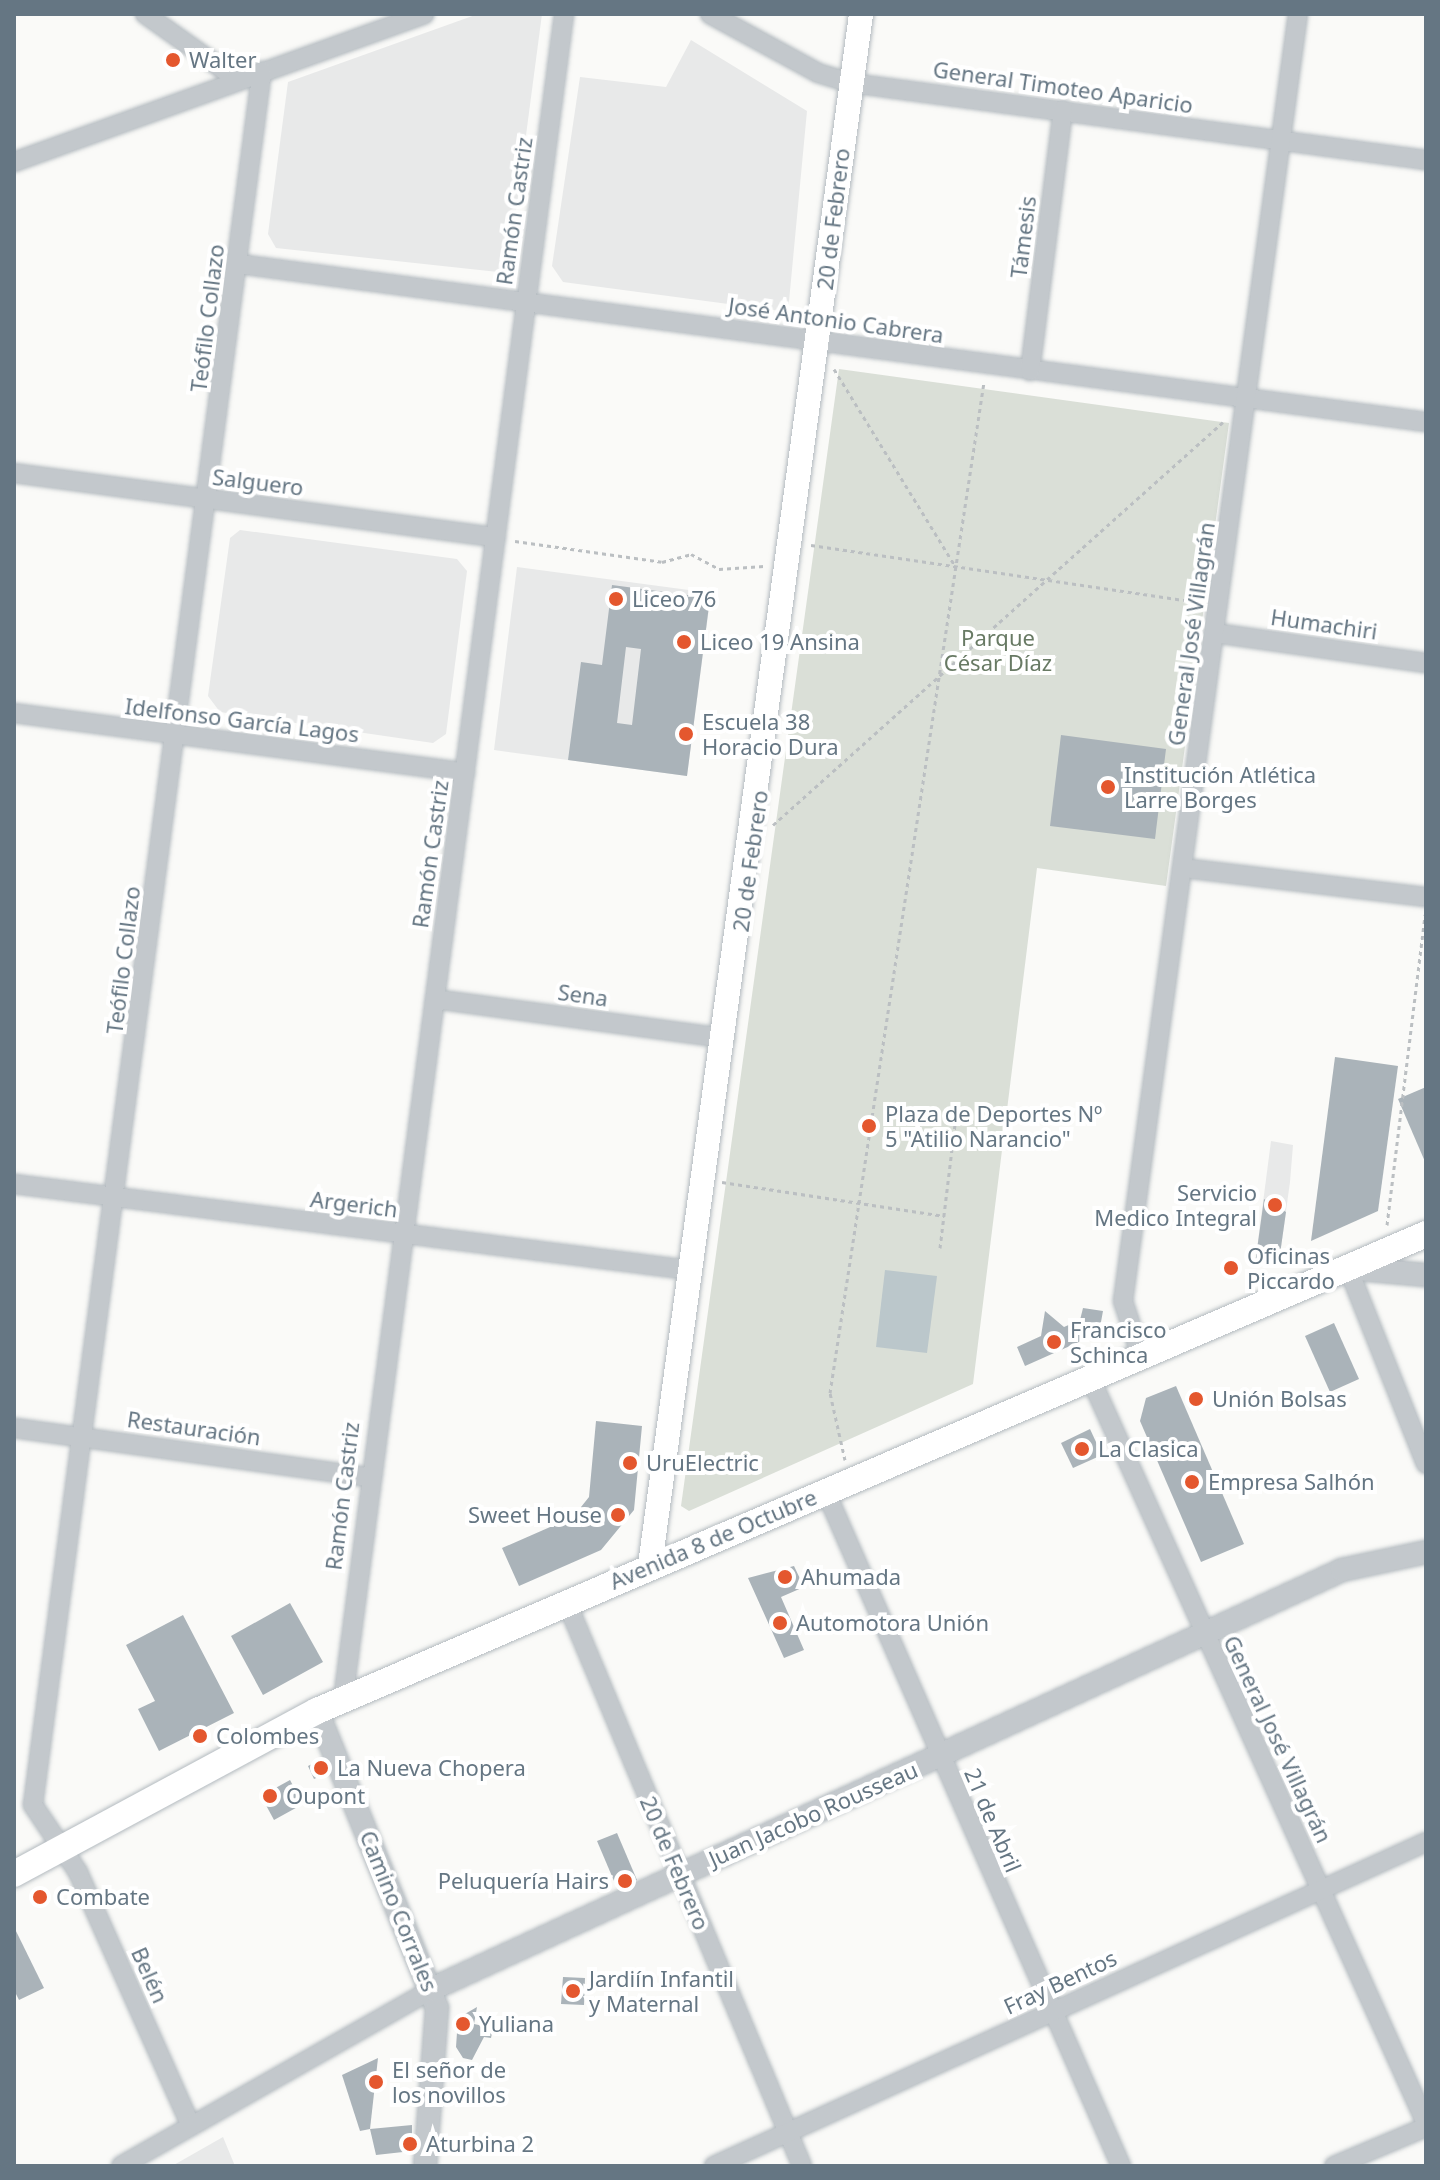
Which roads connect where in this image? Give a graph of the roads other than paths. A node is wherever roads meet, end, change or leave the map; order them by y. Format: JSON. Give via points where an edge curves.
{"nodes":[{"id":1,"x":145,"y":14,"type":"edge"},
{"id":2,"x":424,"y":14,"type":"edge"},
{"id":3,"x":564,"y":14,"type":"edge"},
{"id":4,"x":710,"y":14,"type":"edge"},
{"id":5,"x":861,"y":14,"type":"edge"},
{"id":6,"x":1298,"y":14,"type":"edge"},
{"id":7,"x":262,"y":71,"type":"junction"},
{"id":8,"x":235,"y":78,"type":"junction"},
{"id":9,"x":851,"y":83,"type":"junction"},
{"id":10,"x":1063,"y":110,"type":"junction"},
{"id":11,"x":1281,"y":140,"type":"junction"},
{"id":12,"x":1426,"y":160,"type":"edge"},
{"id":13,"x":14,"y":162,"type":"edge"},
{"id":14,"x":239,"y":264,"type":"junction"},
{"id":15,"x":525,"y":304,"type":"junction"},
{"id":16,"x":817,"y":341,"type":"junction"},
{"id":17,"x":1030,"y":371,"type":"junction"},
{"id":18,"x":1247,"y":400,"type":"junction"},
{"id":19,"x":1426,"y":422,"type":"edge"},
{"id":20,"x":14,"y":473,"type":"edge"},
{"id":21,"x":207,"y":500,"type":"junction"},
{"id":22,"x":496,"y":537,"type":"junction"},
{"id":23,"x":1215,"y":633,"type":"junction"},
{"id":24,"x":1426,"y":663,"type":"edge"},
{"id":25,"x":14,"y":713,"type":"edge"},
{"id":26,"x":176,"y":738,"type":"junction"},
{"id":27,"x":465,"y":772,"type":"junction"},
{"id":28,"x":1183,"y":868,"type":"junction"},
{"id":29,"x":1426,"y":897,"type":"edge"},
{"id":30,"x":435,"y":999,"type":"junction"},
{"id":31,"x":725,"y":1038,"type":"junction"},
{"id":32,"x":14,"y":1184,"type":"edge"},
{"id":33,"x":116,"y":1197,"type":"junction"},
{"id":34,"x":402,"y":1234,"type":"junction"},
{"id":35,"x":1426,"y":1234,"type":"edge"},
{"id":36,"x":1348,"y":1268,"type":"junction"},
{"id":37,"x":689,"y":1270,"type":"junction"},
{"id":38,"x":1426,"y":1275,"type":"edge"},
{"id":39,"x":1140,"y":1353,"type":"junction"},
{"id":40,"x":1089,"y":1375,"type":"junction"},
{"id":41,"x":14,"y":1428,"type":"edge"},
{"id":42,"x":86,"y":1437,"type":"junction"},
{"id":43,"x":1426,"y":1464,"type":"edge"},
{"id":44,"x":367,"y":1477,"type":"junction"},
{"id":45,"x":825,"y":1490,"type":"junction"},
{"id":46,"x":1426,"y":1552,"type":"edge"},
{"id":47,"x":1391,"y":1558,"type":"junction"},
{"id":48,"x":1426,"y":1561,"type":"edge"},
{"id":49,"x":650,"y":1565,"type":"junction"},
{"id":50,"x":567,"y":1603,"type":"junction"},
{"id":51,"x":1204,"y":1635,"type":"junction"},
{"id":52,"x":343,"y":1700,"type":"junction"},
{"id":53,"x":317,"y":1711,"type":"junction"},
{"id":54,"x":940,"y":1757,"type":"junction"},
{"id":55,"x":1426,"y":1842,"type":"edge"},
{"id":56,"x":59,"y":1847,"type":"junction"},
{"id":57,"x":14,"y":1874,"type":"edge"},
{"id":58,"x":679,"y":1874,"type":"junction"},
{"id":59,"x":1321,"y":1889,"type":"junction"},
{"id":60,"x":432,"y":1989,"type":"junction"},
{"id":61,"x":1050,"y":2013,"type":"junction"},
{"id":62,"x":1426,"y":2125,"type":"edge"},
{"id":63,"x":191,"y":2126,"type":"junction"},
{"id":64,"x":789,"y":2132,"type":"junction"},
{"id":65,"x":121,"y":2166,"type":"edge"},
{"id":66,"x":425,"y":2166,"type":"edge"},
{"id":67,"x":714,"y":2166,"type":"edge"},
{"id":68,"x":802,"y":2166,"type":"edge"},
{"id":69,"x":1121,"y":2166,"type":"edge"},
{"id":70,"x":1334,"y":2166,"type":"edge"}],
"edges":[{"from":1,"to":8,"type":"street"},
{"from":2,"to":7,"type":"street"},
{"from":3,"to":15,"type":"street","name":"Ramón Castriz"},
{"from":4,"to":9,"type":"street","name":"General Timoteo Aparicio","via":[[818,73]]},
{"from":5,"to":9,"type":"main road","name":"20 de Febrero"},
{"from":6,"to":11,"type":"street","name":"General José Villagrán"},
{"from":7,"to":8,"type":"street"},
{"from":7,"to":14,"type":"street","name":"Teófilo Collazo"},
{"from":8,"to":13,"type":"street"},
{"from":9,"to":10,"type":"street","name":"General Timoteo Aparicio"},
{"from":9,"to":16,"type":"main road","name":"20 de Febrero"},
{"from":10,"to":11,"type":"street","name":"General Timoteo Aparicio"},
{"from":10,"to":17,"type":"street","name":"Támesis"},
{"from":11,"to":12,"type":"street","name":"General Timoteo Aparicio"},
{"from":11,"to":18,"type":"street","name":"General José Villagrán"},
{"from":14,"to":15,"type":"street","name":"José Antonio Cabrera"},
{"from":14,"to":21,"type":"street","name":"Teófilo Collazo"},
{"from":15,"to":16,"type":"street","name":"José Antonio Cabrera"},
{"from":15,"to":22,"type":"street","name":"Ramón Castriz"},
{"from":16,"to":17,"type":"street","name":"José Antonio Cabrera"},
{"from":16,"to":31,"type":"main road","name":"20 de Febrero"},
{"from":17,"to":18,"type":"street","name":"José Antonio Cabrera"},
{"from":18,"to":19,"type":"street","name":"José Antonio Cabrera"},
{"from":18,"to":23,"type":"street","name":"General José Villagrán"},
{"from":20,"to":21,"type":"street","name":"Salguero"},
{"from":21,"to":22,"type":"street","name":"Salguero"},
{"from":21,"to":26,"type":"street","name":"Teófilo Collazo"},
{"from":22,"to":27,"type":"street","name":"Ramón Castriz"},
{"from":23,"to":24,"type":"street","name":"Humachiri"},
{"from":23,"to":28,"type":"street","name":"General José Villagrán"},
{"from":25,"to":26,"type":"street","name":"Idelfonso García Lagos"},
{"from":26,"to":27,"type":"street","name":"Idelfonso García Lagos"},
{"from":26,"to":33,"type":"street","name":"Teófilo Collazo"},
{"from":27,"to":30,"type":"street","name":"Ramón Castriz"},
{"from":28,"to":29,"type":"street"},
{"from":28,"to":39,"type":"street","name":"General José Villagrán","via":[[1123,1301]]},
{"from":30,"to":31,"type":"street","name":"Sena"},
{"from":30,"to":34,"type":"street","name":"Ramón Castriz"},
{"from":31,"to":37,"type":"main road","name":"20 de Febrero"},
{"from":32,"to":33,"type":"street","name":"Argerich"},
{"from":33,"to":34,"type":"street","name":"Argerich"},
{"from":33,"to":42,"type":"street","name":"Teófilo Collazo"},
{"from":34,"to":37,"type":"street","name":"Argerich"},
{"from":34,"to":44,"type":"street","name":"Ramón Castriz"},
{"from":35,"to":36,"type":"main road","name":"Avenida 8 de Octubre"},
{"from":36,"to":38,"type":"street"},
{"from":36,"to":39,"type":"main road","name":"Avenida 8 de Octubre"},
{"from":36,"to":43,"type":"street"},
{"from":37,"to":49,"type":"main road","name":"20 de Febrero"},
{"from":39,"to":40,"type":"main road","name":"Avenida 8 de Octubre"},
{"from":40,"to":45,"type":"main road","name":"Avenida 8 de Octubre"},
{"from":40,"to":51,"type":"street","name":"General José Villagrán"},
{"from":41,"to":42,"type":"street","name":"Restauración"},
{"from":42,"to":44,"type":"street","name":"Restauración"},
{"from":42,"to":56,"type":"street","name":"Teófilo Collazo","via":[[33,1805]]},
{"from":44,"to":52,"type":"street","name":"Ramón Castriz"},
{"from":45,"to":49,"type":"main road","name":"Avenida 8 de Octubre"},
{"from":45,"to":54,"type":"street","name":"21 de Abril"},
{"from":46,"to":47,"type":"street","name":"Juan Jacobo Rousseau"},
{"from":47,"to":48,"type":"street","name":"Juan Jacobo Rousseau"},
{"from":47,"to":51,"type":"street","name":"Juan Jacobo Rousseau","via":[[1342,1570]]},
{"from":49,"to":50,"type":"main road","name":"Avenida 8 de Octubre"},
{"from":50,"to":52,"type":"main road","name":"Avenida 8 de Octubre"},
{"from":50,"to":58,"type":"street","name":"20 de Febrero"},
{"from":51,"to":54,"type":"street","name":"Juan Jacobo Rousseau"},
{"from":51,"to":59,"type":"street","name":"General José Villagrán"},
{"from":52,"to":53,"type":"main road","name":"Avenida 8 de Octubre"},
{"from":53,"to":56,"type":"main road","name":"Avenida 8 de Octubre"},
{"from":53,"to":60,"type":"street","name":"Camino Corrales"},
{"from":54,"to":58,"type":"street","name":"Juan Jacobo Rousseau"},
{"from":54,"to":61,"type":"street","name":"21 de Abril"},
{"from":55,"to":59,"type":"street","name":"Fray Bentos"},
{"from":56,"to":57,"type":"main road","name":"Avenida 8 de Octubre"},
{"from":56,"to":63,"type":"street","name":"Belén","via":[[78,1872]]},
{"from":58,"to":60,"type":"street","name":"Juan Jacobo Rousseau"},
{"from":58,"to":64,"type":"street","name":"20 de Febrero"},
{"from":59,"to":61,"type":"street","name":"Fray Bentos"},
{"from":59,"to":62,"type":"street","name":"General José Villagrán"},
{"from":60,"to":63,"type":"street","name":"Juan Jacobo Rousseau"},
{"from":60,"to":66,"type":"street","name":"Camino Corrales","via":[[437,2008]]},
{"from":61,"to":64,"type":"street","name":"Fray Bentos"},
{"from":61,"to":69,"type":"street","name":"21 de Abril"},
{"from":62,"to":70,"type":"street"},
{"from":63,"to":65,"type":"street","name":"Juan Jacobo Rousseau"},
{"from":64,"to":67,"type":"street","name":"Fray Bentos"},
{"from":64,"to":68,"type":"street","name":"20 de Febrero"}]}
